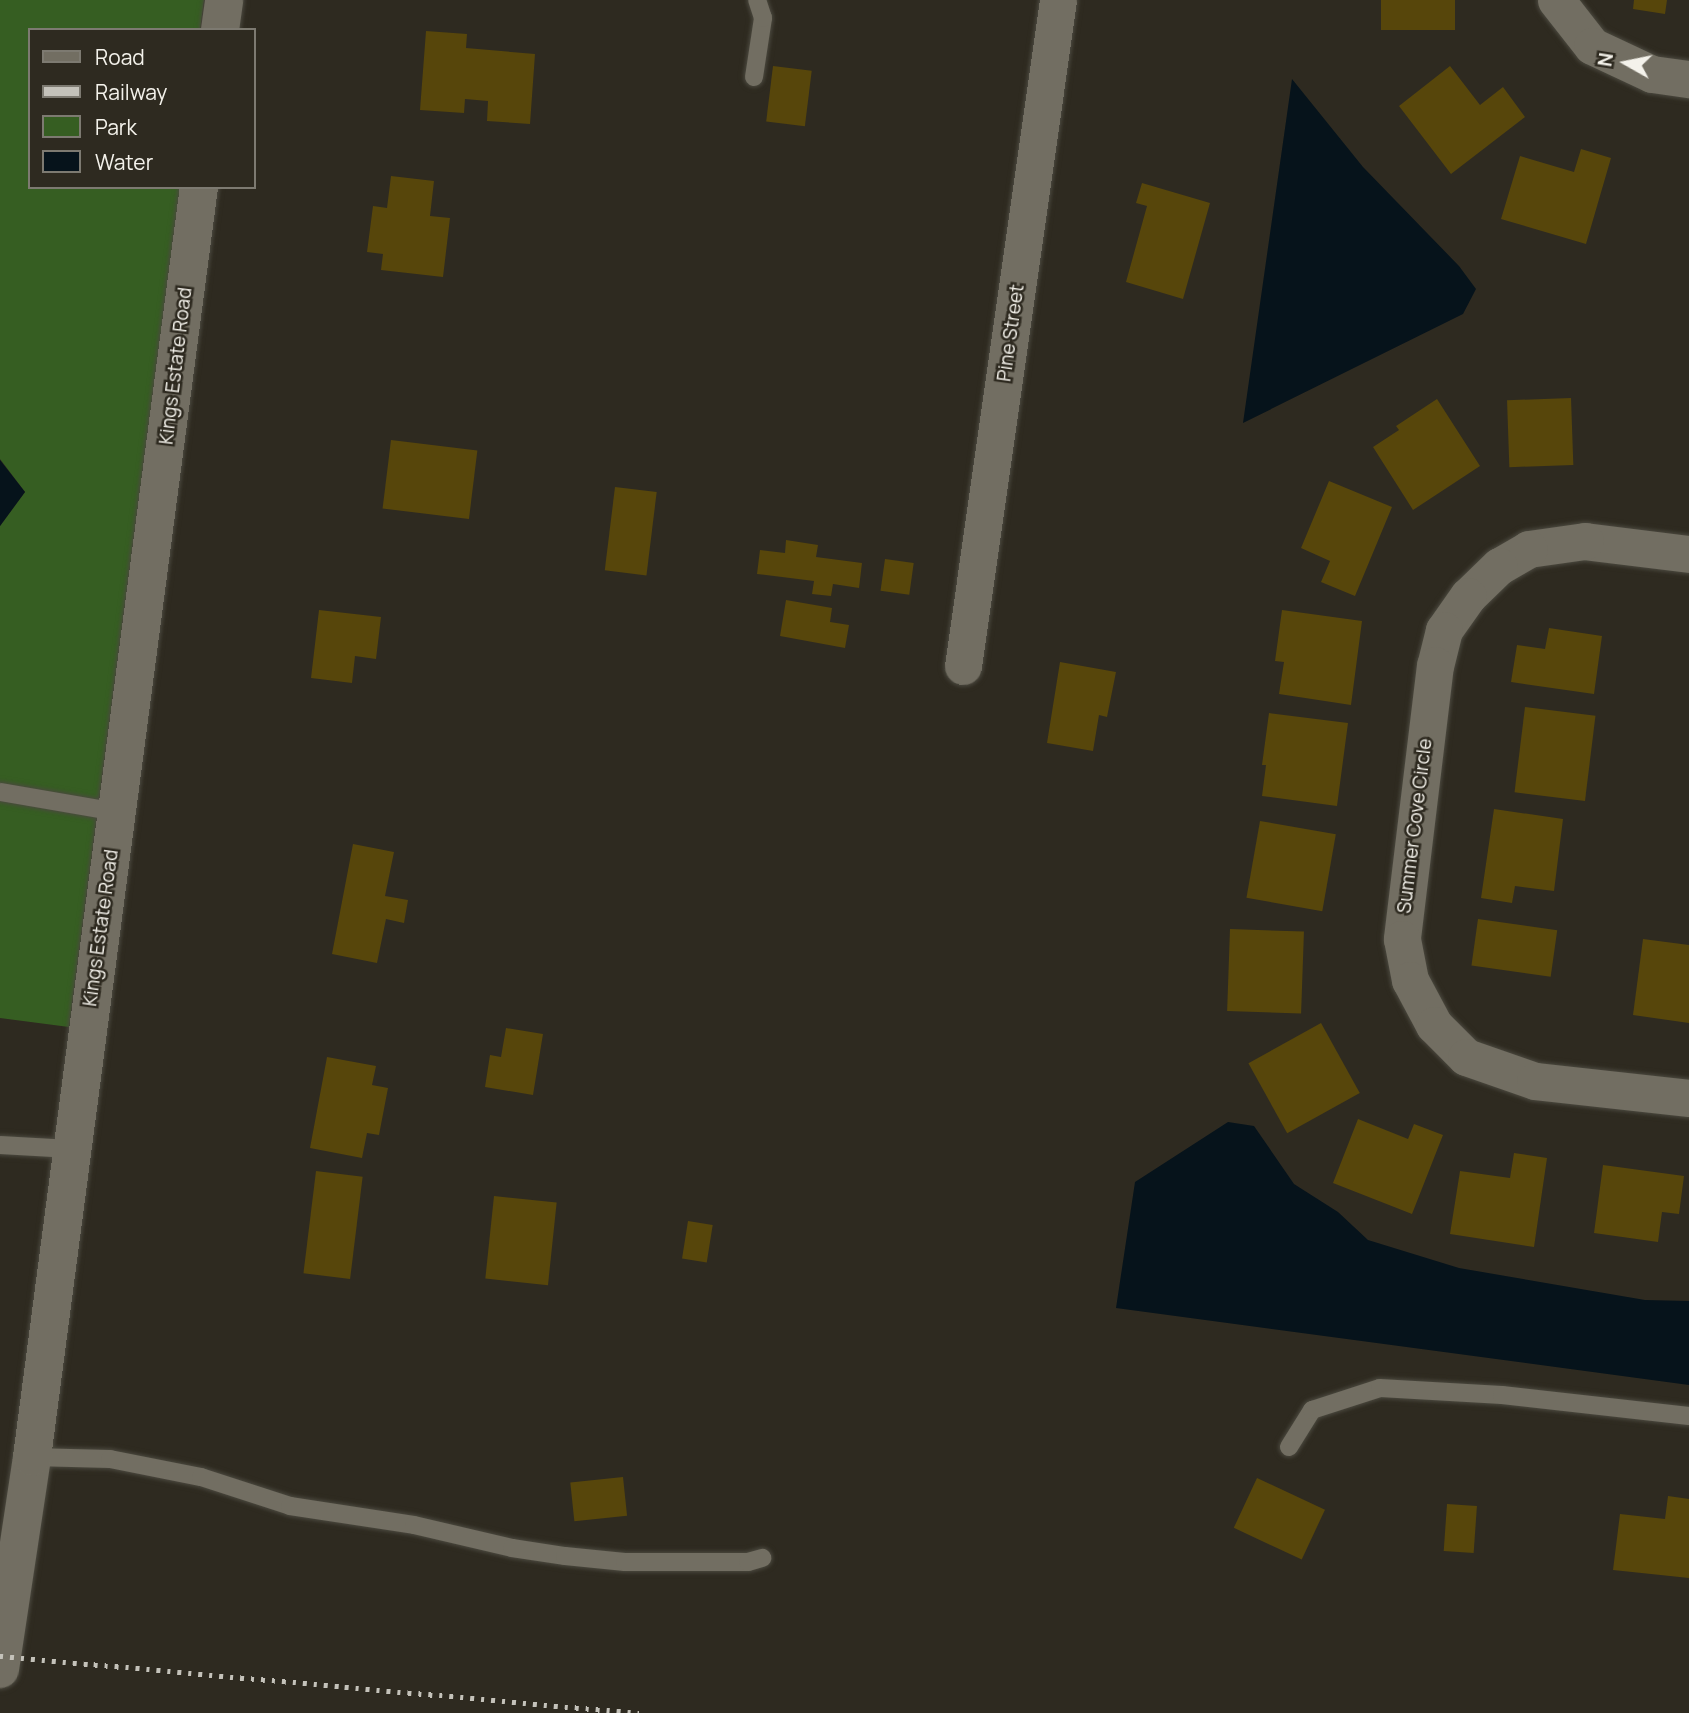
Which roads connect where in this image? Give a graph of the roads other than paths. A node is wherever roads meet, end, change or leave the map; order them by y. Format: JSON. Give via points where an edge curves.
{"nodes":[{"id":1,"x":224,"y":0,"type":"edge"},
{"id":2,"x":757,"y":0,"type":"edge"},
{"id":3,"x":1058,"y":0,"type":"edge"},
{"id":4,"x":1556,"y":0,"type":"edge"},
{"id":5,"x":220,"y":28,"type":"edge"},
{"id":6,"x":754,"y":77,"type":"dead end"},
{"id":7,"x":1689,"y":79,"type":"edge"},
{"id":8,"x":199,"y":189,"type":"edge"},
{"id":9,"x":1689,"y":554,"type":"edge"},
{"id":10,"x":963,"y":666,"type":"dead end"},
{"id":11,"x":0,"y":792,"type":"edge"},
{"id":12,"x":117,"y":812,"type":"junction"},
{"id":13,"x":1689,"y":1098,"type":"edge"},
{"id":14,"x":0,"y":1145,"type":"edge"},
{"id":15,"x":71,"y":1149,"type":"junction"},
{"id":16,"x":1689,"y":1416,"type":"edge"},
{"id":17,"x":1289,"y":1447,"type":"dead end"},
{"id":18,"x":32,"y":1457,"type":"junction"},
{"id":19,"x":762,"y":1558,"type":"dead end"},
{"id":20,"x":0,"y":1669,"type":"edge"}],
"edges":[{"from":1,"to":5,"type":"street"},
{"from":2,"to":6,"type":"lane","via":[[764,18]]},
{"from":3,"to":10,"type":"street","name":"Pine Street"},
{"from":4,"to":7,"type":"street","via":[[1592,46],[1652,74]]},
{"from":8,"to":12,"type":"street","name":"Kings Estate Road"},
{"from":9,"to":13,"type":"street","name":"Summer Cove Circle","via":[[1586,541],[1529,549],[1499,566],[1468,596],[1444,630],[1435,665],[1402,939],[1410,980],[1434,1025],[1466,1057],[1535,1081]]},
{"from":11,"to":12,"type":"lane"},
{"from":12,"to":15,"type":"street","name":"Kings Estate Road"},
{"from":14,"to":15,"type":"lane"},
{"from":15,"to":18,"type":"street","name":"Kings Estate Road"},
{"from":16,"to":17,"type":"lane","via":[[1502,1395],[1380,1388],[1312,1410]]},
{"from":18,"to":19,"type":"lane","via":[[110,1459],[201,1476],[290,1507],[414,1525],[565,1556],[625,1562],[748,1562]]},
{"from":18,"to":20,"type":"street","name":"Kings Estate Road"}]}
